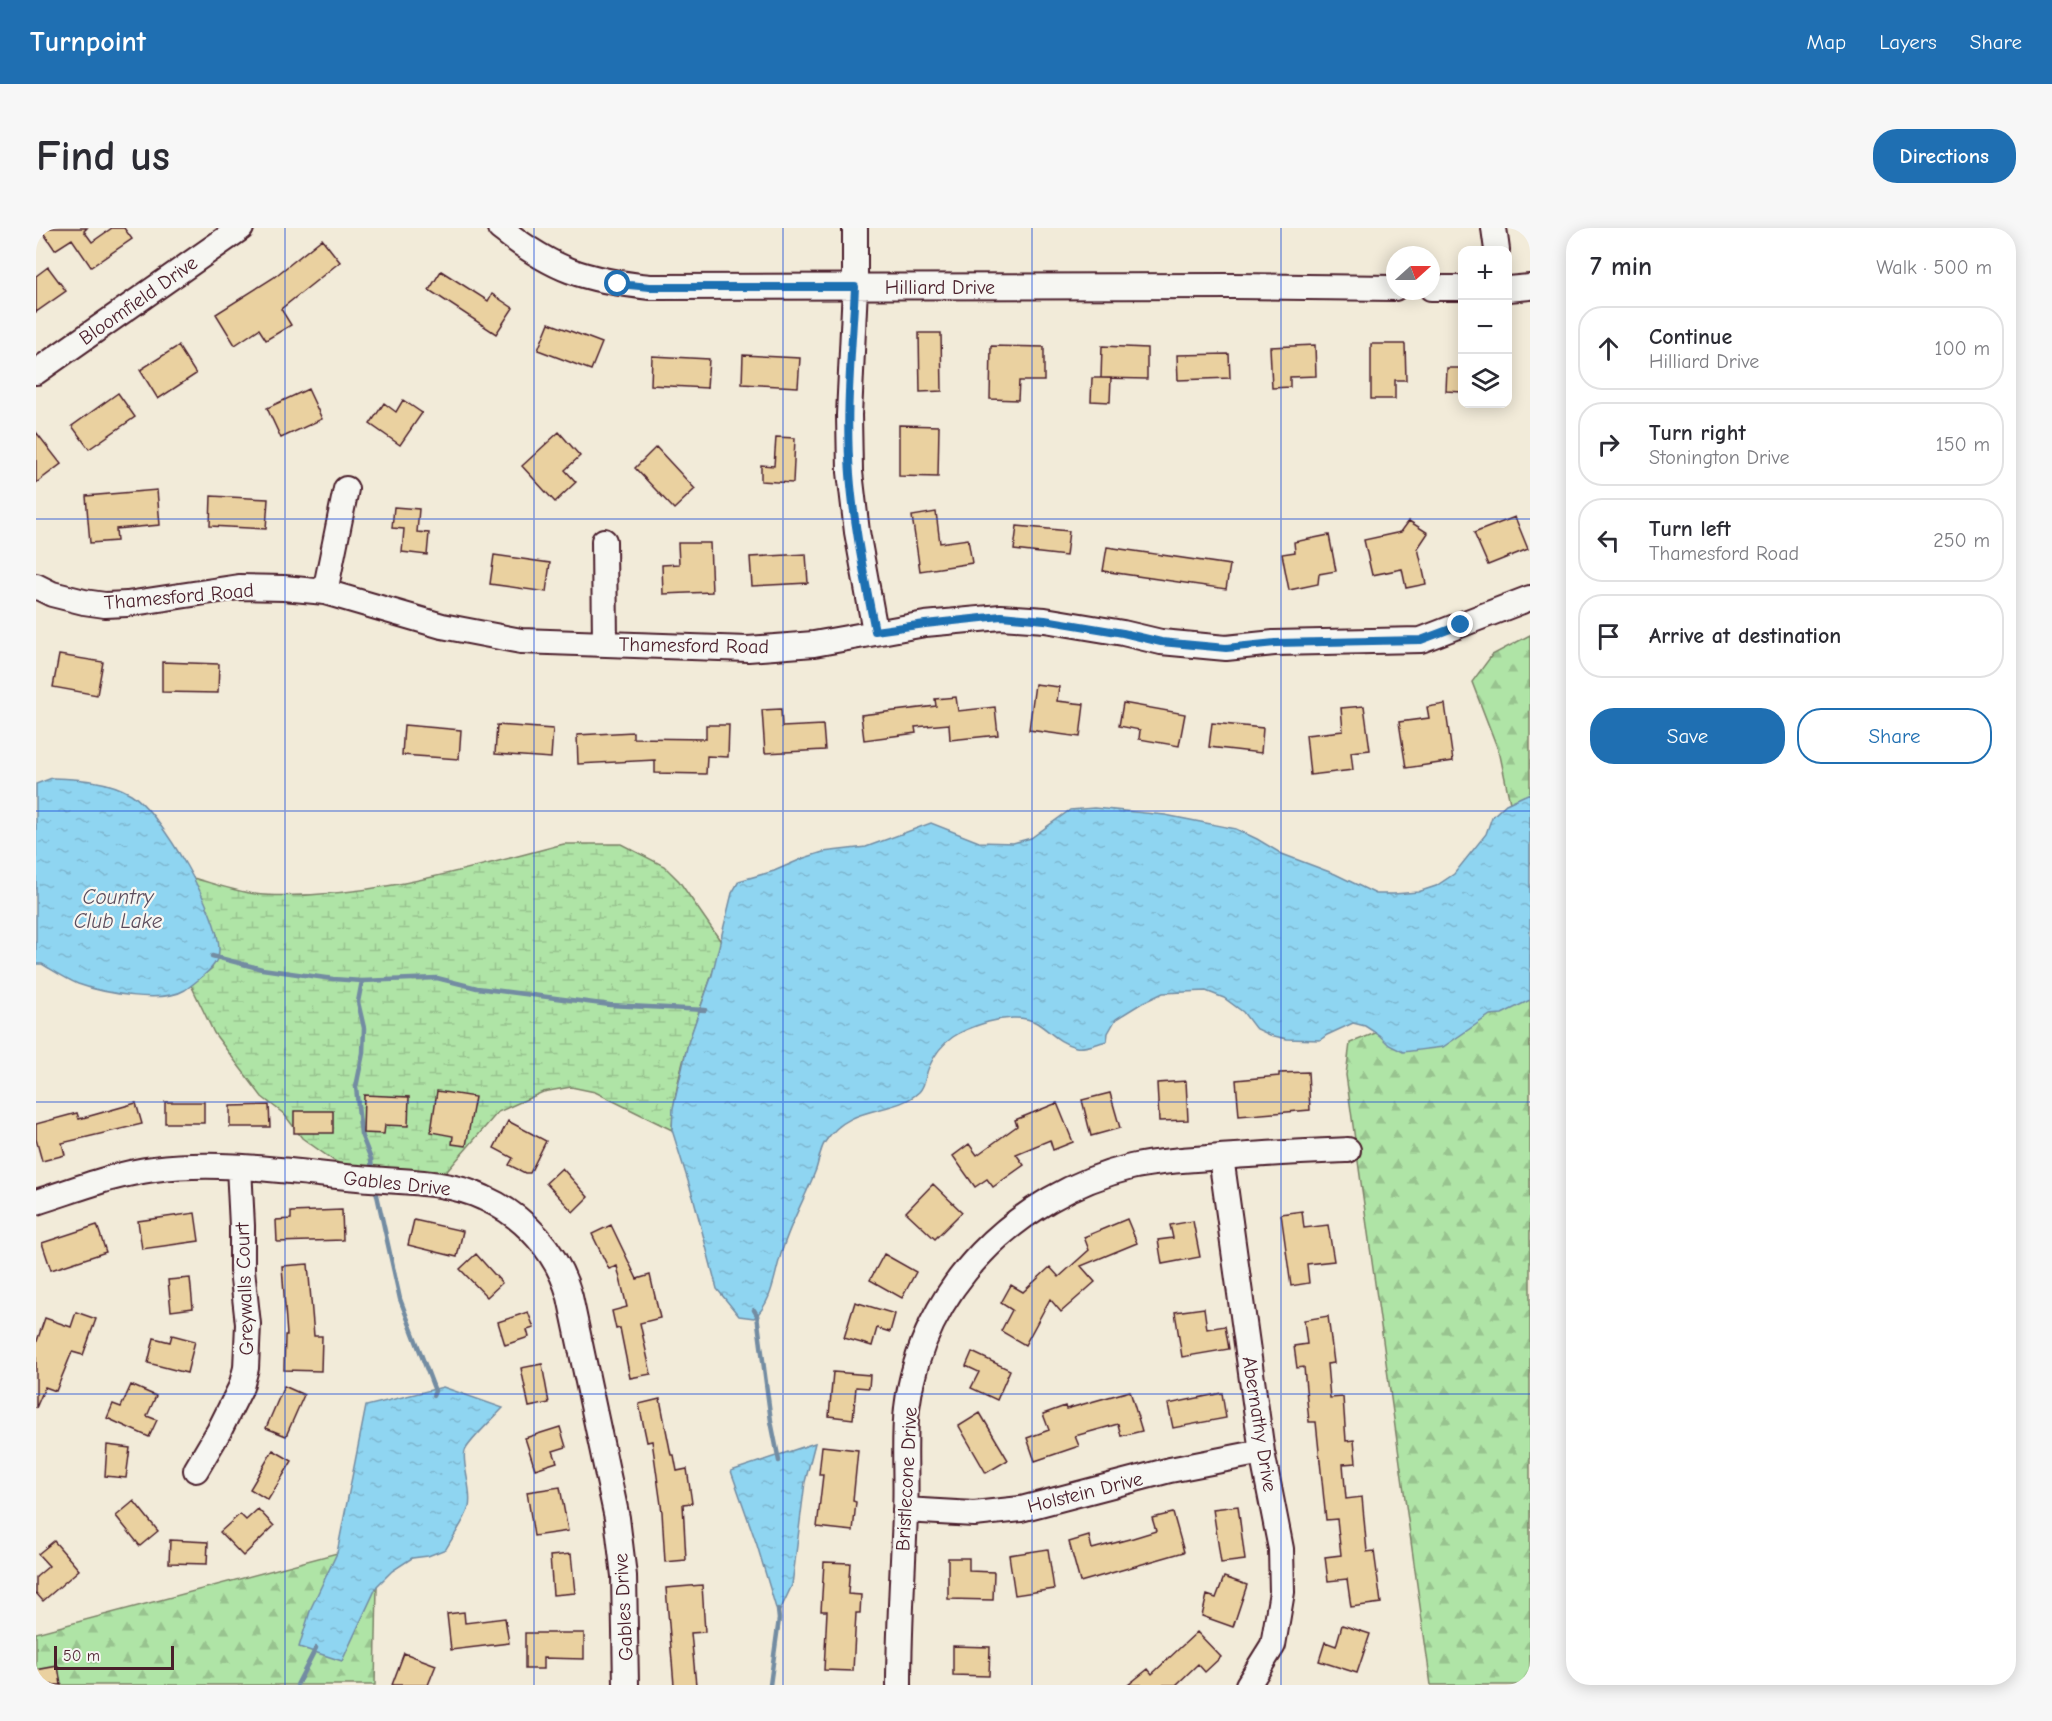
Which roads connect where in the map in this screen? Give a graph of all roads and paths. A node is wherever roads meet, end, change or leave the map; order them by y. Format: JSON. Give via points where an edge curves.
{"nodes":[{"id":1,"x":241,"y":228,"type":"edge"},
{"id":2,"x":500,"y":228,"type":"edge"},
{"id":3,"x":855,"y":228,"type":"edge"},
{"id":4,"x":1494,"y":228,"type":"edge"},
{"id":5,"x":1496,"y":246,"type":"edge"},
{"id":6,"x":855,"y":287,"type":"junction"},
{"id":7,"x":1530,"y":287,"type":"edge"},
{"id":8,"x":1386,"y":288,"type":"edge"},
{"id":9,"x":1440,"y":288,"type":"edge"},
{"id":10,"x":1458,"y":288,"type":"edge"},
{"id":11,"x":1512,"y":288,"type":"edge"},
{"id":12,"x":36,"y":372,"type":"edge"},
{"id":13,"x":346,"y":489,"type":"dead end"},
{"id":14,"x":604,"y":541,"type":"dead end"},
{"id":15,"x":36,"y":586,"type":"edge"},
{"id":16,"x":325,"y":592,"type":"junction"},
{"id":17,"x":1530,"y":598,"type":"edge"},
{"id":18,"x":875,"y":631,"type":"junction"},
{"id":19,"x":605,"y":643,"type":"junction"},
{"id":20,"x":1348,"y":1150,"type":"dead end"},
{"id":21,"x":1221,"y":1157,"type":"junction"},
{"id":22,"x":239,"y":1167,"type":"junction"},
{"id":23,"x":36,"y":1202,"type":"edge"},
{"id":24,"x":1262,"y":1452,"type":"junction"},
{"id":25,"x":196,"y":1470,"type":"dead end"},
{"id":26,"x":906,"y":1510,"type":"junction"},
{"id":27,"x":626,"y":1685,"type":"edge"},
{"id":28,"x":899,"y":1685,"type":"edge"},
{"id":29,"x":1248,"y":1685,"type":"edge"}],
"edges":[{"from":1,"to":12,"type":"street","name":"Bloomfield Drive"},
{"from":2,"to":6,"type":"street","name":"Hilliard Drive","via":[[554,264],[618,284]]},
{"from":3,"to":6,"type":"street"},
{"from":4,"to":5,"type":"street"},
{"from":6,"to":8,"type":"street","name":"Hilliard Drive"},
{"from":6,"to":18,"type":"street","via":[[850,472]]},
{"from":7,"to":11,"type":"street"},
{"from":9,"to":10,"type":"street"},
{"from":13,"to":16,"type":"street"},
{"from":14,"to":19,"type":"street"},
{"from":15,"to":16,"type":"street","name":"Thamesford Road","via":[[52,594],[105,605],[239,587]]},
{"from":16,"to":19,"type":"street","name":"Thamesford Road","via":[[482,635],[521,641]]},
{"from":17,"to":18,"type":"street","name":"Thamesford Road","via":[[1421,640],[1226,648],[1161,642],[1045,620],[1001,616]]},
{"from":18,"to":19,"type":"street","name":"Thamesford Road","via":[[814,644],[748,649]]},
{"from":20,"to":21,"type":"street","name":"Bristlecone Drive"},
{"from":21,"to":24,"type":"street","name":"Abernathy Drive"},
{"from":21,"to":26,"type":"street","name":"Bristlecone Drive","via":[[1156,1162],[1108,1174],[1060,1193],[1017,1220],[962,1276],[934,1321],[916,1367],[907,1407]]},
{"from":22,"to":23,"type":"street","name":"Gables Drive","via":[[154,1169]]},
{"from":22,"to":25,"type":"street","name":"Greywalls Court","via":[[248,1324],[246,1368],[241,1387]]},
{"from":22,"to":27,"type":"street","name":"Gables Drive","via":[[462,1190],[511,1214],[549,1252],[566,1280],[617,1518],[624,1576]]},
{"from":24,"to":26,"type":"street","name":"Holstein Drive","via":[[1170,1470],[1021,1509],[974,1514]]},
{"from":24,"to":29,"type":"street","name":"Abernathy Drive","via":[[1281,1549],[1282,1592],[1273,1645]]},
{"from":26,"to":28,"type":"street","name":"Bristlecone Drive"}]}
